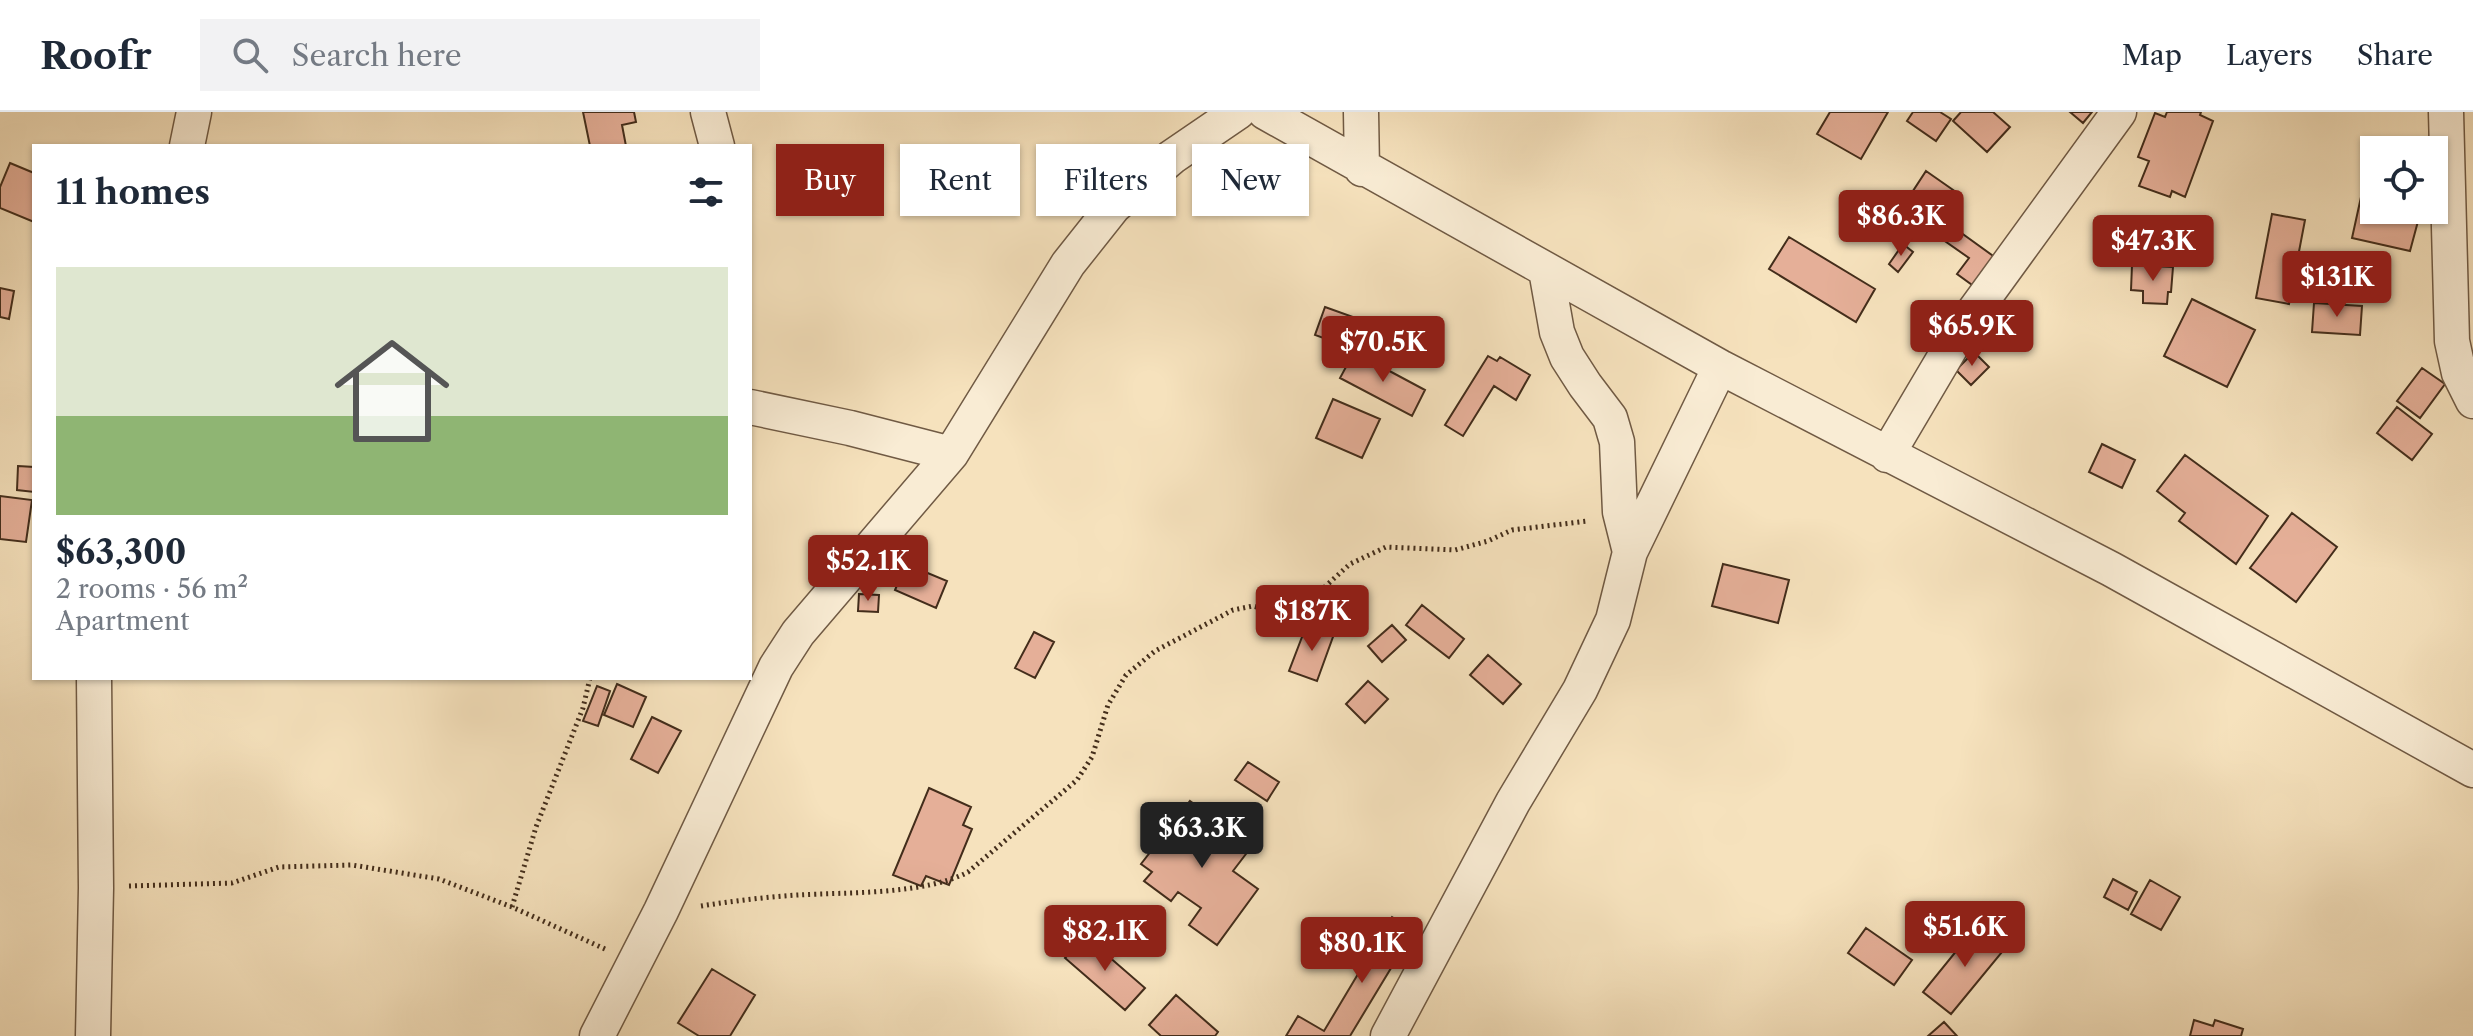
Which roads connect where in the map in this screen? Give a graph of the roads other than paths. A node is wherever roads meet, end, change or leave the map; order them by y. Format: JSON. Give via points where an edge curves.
{"nodes":[{"id":1,"x":194,"y":112,"type":"edge"},
{"id":2,"x":708,"y":112,"type":"edge"},
{"id":3,"x":1238,"y":112,"type":"edge"},
{"id":4,"x":1265,"y":112,"type":"edge"},
{"id":5,"x":1361,"y":112,"type":"edge"},
{"id":6,"x":2119,"y":112,"type":"edge"},
{"id":7,"x":2446,"y":112,"type":"edge"},
{"id":8,"x":187,"y":144,"type":"edge"},
{"id":9,"x":716,"y":144,"type":"edge"},
{"id":10,"x":1362,"y":169,"type":"junction"},
{"id":11,"x":1546,"y":270,"type":"junction"},
{"id":12,"x":1720,"y":367,"type":"junction"},
{"id":13,"x":2473,"y":401,"type":"edge"},
{"id":14,"x":752,"y":407,"type":"edge"},
{"id":15,"x":951,"y":454,"type":"junction"},
{"id":16,"x":1887,"y":455,"type":"junction"},
{"id":17,"x":1630,"y":552,"type":"junction"},
{"id":18,"x":94,"y":680,"type":"edge"},
{"id":19,"x":2473,"y":770,"type":"edge"},
{"id":20,"x":93,"y":1036,"type":"edge"},
{"id":21,"x":597,"y":1036,"type":"edge"},
{"id":22,"x":1388,"y":1036,"type":"edge"}],
"edges":[{"from":1,"to":8,"type":"street"},
{"from":2,"to":9,"type":"street"},
{"from":3,"to":15,"type":"street","via":[[1172,157],[1114,206],[1068,264]]},
{"from":4,"to":10,"type":"street"},
{"from":5,"to":10,"type":"street"},
{"from":6,"to":16,"type":"street","via":[[1962,328]]},
{"from":7,"to":13,"type":"street","via":[[2452,341]]},
{"from":10,"to":11,"type":"street"},
{"from":11,"to":12,"type":"street"},
{"from":11,"to":17,"type":"street","via":[[1567,357],[1610,418]]},
{"from":12,"to":16,"type":"street"},
{"from":12,"to":17,"type":"street"},
{"from":14,"to":15,"type":"street"},
{"from":15,"to":21,"type":"street","via":[[798,633],[776,667]]},
{"from":16,"to":19,"type":"street","via":[[2111,569]]},
{"from":17,"to":22,"type":"street","via":[[1613,620],[1580,690],[1513,802]]},
{"from":18,"to":20,"type":"street"}]}
